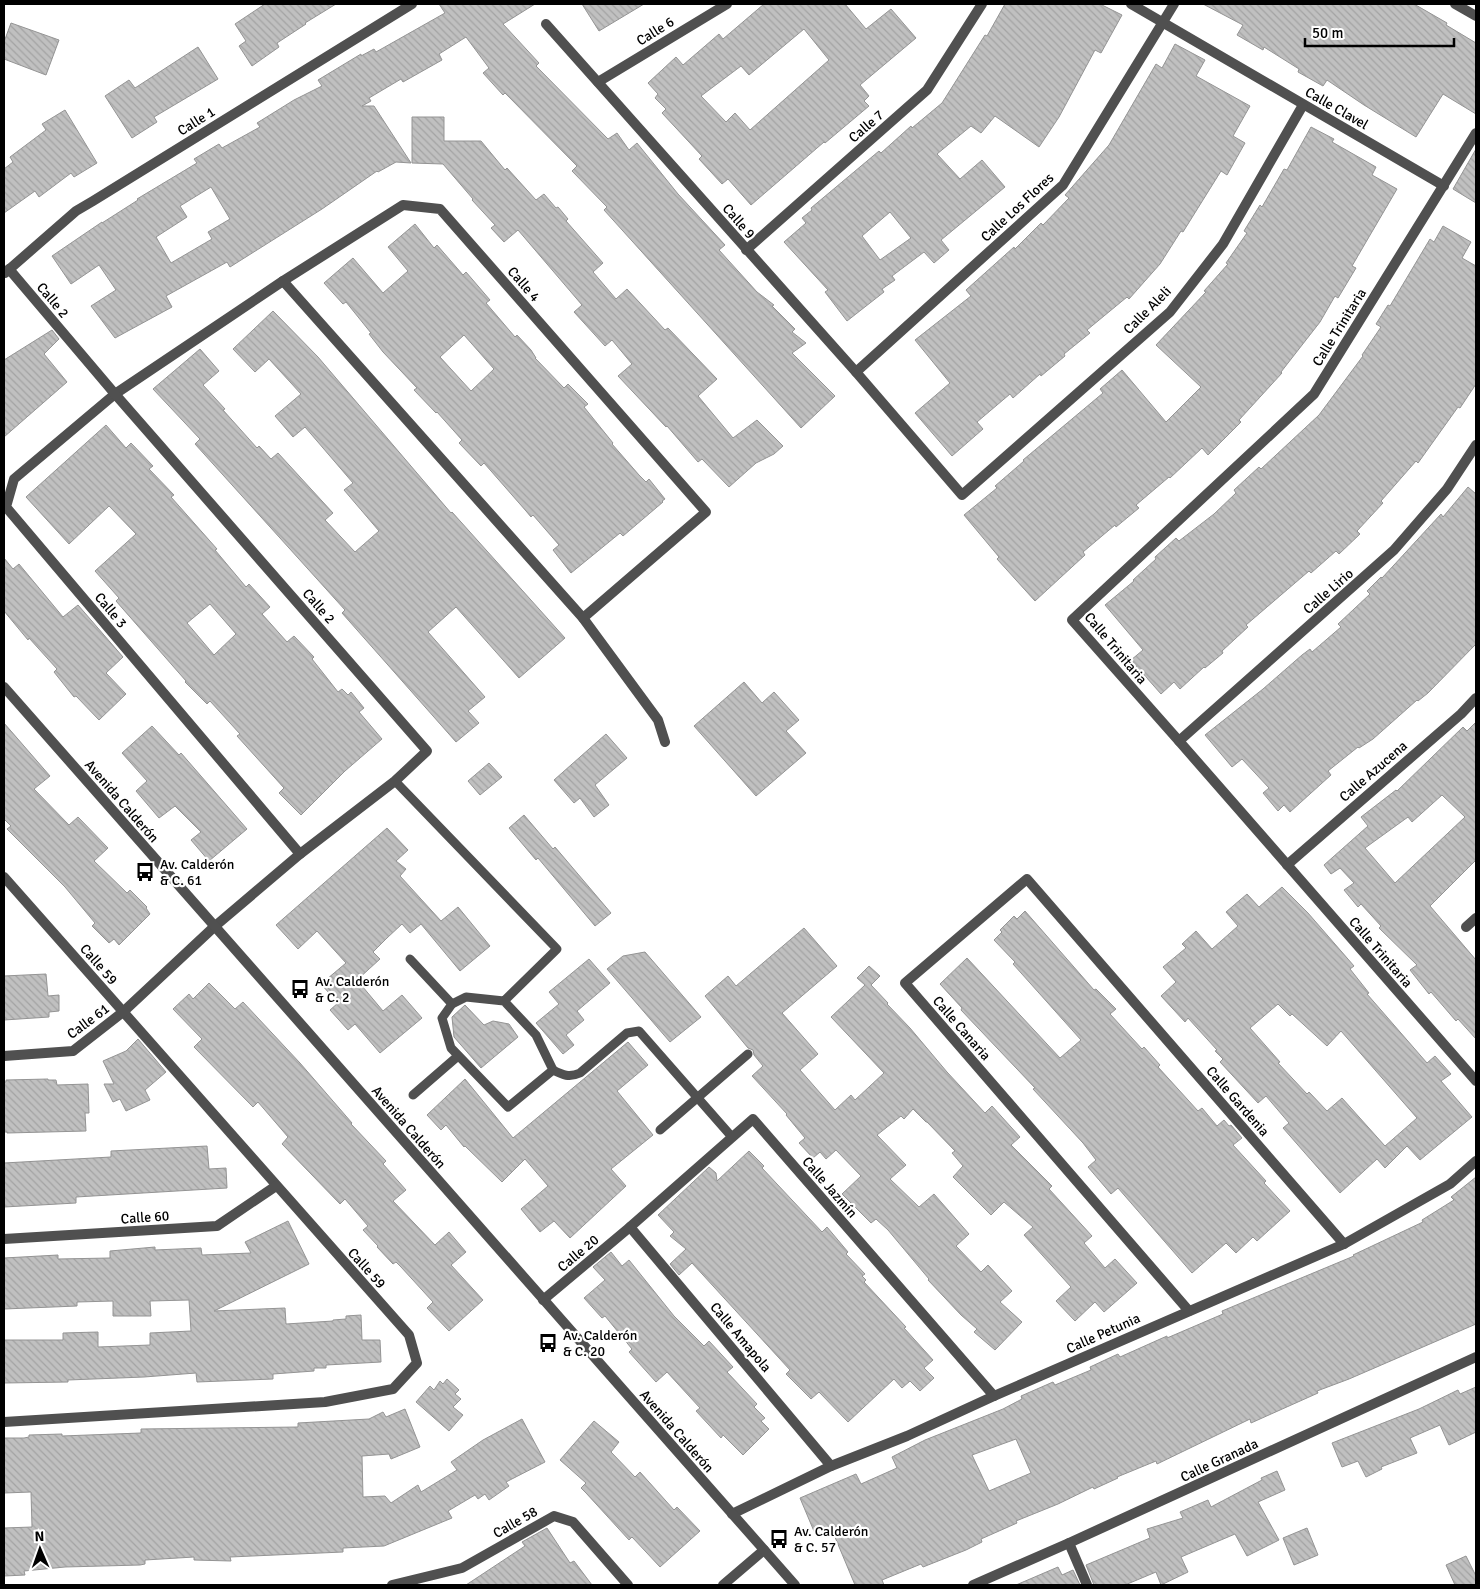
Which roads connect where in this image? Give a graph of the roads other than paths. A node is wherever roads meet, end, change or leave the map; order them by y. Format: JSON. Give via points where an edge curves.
{"nodes":[{"id":1,"x":412,"y":4,"type":"edge"},
{"id":2,"x":726,"y":4,"type":"edge"},
{"id":3,"x":982,"y":4,"type":"edge"},
{"id":4,"x":1131,"y":4,"type":"edge"},
{"id":5,"x":1174,"y":4,"type":"edge"},
{"id":6,"x":1455,"y":4,"type":"edge"},
{"id":7,"x":1476,"y":16,"type":"edge"},
{"id":8,"x":1163,"y":22,"type":"junction"},
{"id":9,"x":546,"y":24,"type":"dead end"},
{"id":10,"x":598,"y":82,"type":"junction"},
{"id":11,"x":1303,"y":105,"type":"junction"},
{"id":12,"x":1476,"y":133,"type":"edge"},
{"id":13,"x":1444,"y":186,"type":"junction"},
{"id":14,"x":746,"y":250,"type":"junction"},
{"id":15,"x":6,"y":271,"type":"edge"},
{"id":16,"x":282,"y":281,"type":"junction"},
{"id":17,"x":856,"y":372,"type":"junction"},
{"id":18,"x":115,"y":394,"type":"junction"},
{"id":19,"x":1476,"y":445,"type":"edge"},
{"id":20,"x":962,"y":495,"type":"joint"},
{"id":21,"x":583,"y":618,"type":"junction"},
{"id":22,"x":4,"y":687,"type":"edge"},
{"id":23,"x":1476,"y":698,"type":"edge"},
{"id":24,"x":1179,"y":740,"type":"junction"},
{"id":25,"x":665,"y":742,"type":"dead end"},
{"id":26,"x":395,"y":781,"type":"junction"},
{"id":27,"x":300,"y":854,"type":"junction"},
{"id":28,"x":1287,"y":865,"type":"junction"},
{"id":29,"x":4,"y":877,"type":"edge"},
{"id":30,"x":1476,"y":918,"type":"edge"},
{"id":31,"x":214,"y":927,"type":"junction"},
{"id":32,"x":1466,"y":927,"type":"dead end"},
{"id":33,"x":410,"y":959,"type":"dead end"},
{"id":34,"x":1112,"y":977,"type":"joint"},
{"id":35,"x":504,"y":1001,"type":"junction"},
{"id":36,"x":452,"y":1004,"type":"junction"},
{"id":37,"x":123,"y":1012,"type":"junction"},
{"id":38,"x":748,"y":1054,"type":"dead end"},
{"id":39,"x":4,"y":1056,"type":"edge"},
{"id":40,"x":458,"y":1056,"type":"junction"},
{"id":41,"x":553,"y":1070,"type":"junction"},
{"id":42,"x":1476,"y":1081,"type":"edge"},
{"id":43,"x":413,"y":1095,"type":"dead end"},
{"id":44,"x":697,"y":1098,"type":"junction"},
{"id":45,"x":660,"y":1130,"type":"dead end"},
{"id":46,"x":732,"y":1137,"type":"junction"},
{"id":47,"x":1476,"y":1161,"type":"edge"},
{"id":48,"x":276,"y":1186,"type":"junction"},
{"id":49,"x":630,"y":1227,"type":"junction"},
{"id":50,"x":4,"y":1239,"type":"edge"},
{"id":51,"x":1344,"y":1244,"type":"junction"},
{"id":52,"x":543,"y":1300,"type":"junction"},
{"id":53,"x":1189,"y":1311,"type":"junction"},
{"id":54,"x":1476,"y":1357,"type":"edge"},
{"id":55,"x":994,"y":1396,"type":"junction"},
{"id":56,"x":4,"y":1422,"type":"edge"},
{"id":57,"x":831,"y":1466,"type":"junction"},
{"id":58,"x":732,"y":1514,"type":"junction"},
{"id":59,"x":1068,"y":1543,"type":"junction"},
{"id":60,"x":764,"y":1550,"type":"junction"},
{"id":61,"x":392,"y":1585,"type":"edge"},
{"id":62,"x":628,"y":1585,"type":"edge"},
{"id":63,"x":723,"y":1585,"type":"edge"},
{"id":64,"x":795,"y":1585,"type":"edge"},
{"id":65,"x":973,"y":1585,"type":"edge"},
{"id":66,"x":1087,"y":1585,"type":"edge"}],
"edges":[{"from":1,"to":15,"type":"street","name":"Calle 1","via":[[76,211]]},
{"from":2,"to":10,"type":"street","name":"Calle 6"},
{"from":3,"to":14,"type":"street","name":"Calle 7","via":[[927,90]]},
{"from":4,"to":8,"type":"street"},
{"from":5,"to":8,"type":"street","name":"Calle Los Flores"},
{"from":6,"to":7,"type":"street"},
{"from":8,"to":11,"type":"street","name":"Calle Clavel"},
{"from":8,"to":17,"type":"street","name":"Calle Los Flores","via":[[1063,185]]},
{"from":9,"to":10,"type":"street","name":"Calle 9"},
{"from":10,"to":14,"type":"street","name":"Calle 9"},
{"from":11,"to":13,"type":"street","name":"Calle Clavel"},
{"from":11,"to":20,"type":"street","name":"Calle Aleli","via":[[1223,244],[1170,312]]},
{"from":12,"to":13,"type":"street"},
{"from":13,"to":24,"type":"street","name":"Calle Trinitaria","via":[[1314,394],[1072,620]]},
{"from":14,"to":17,"type":"street","name":"Calle 9"},
{"from":15,"to":18,"type":"street","name":"Calle 2"},
{"from":16,"to":18,"type":"street","name":"Calle 4"},
{"from":16,"to":21,"type":"street"},
{"from":16,"to":21,"type":"street","name":"Calle 4","via":[[402,205],[440,209],[706,512]]},
{"from":17,"to":20,"type":"street","name":"Calle 9"},
{"from":18,"to":26,"type":"street","name":"Calle 2","via":[[427,751]]},
{"from":18,"to":27,"type":"street","name":"Calle 3","via":[[14,479],[6,507]]},
{"from":19,"to":24,"type":"street","name":"Calle Lirio","via":[[1447,489],[1394,550]]},
{"from":21,"to":25,"type":"street","via":[[658,720]]},
{"from":22,"to":31,"type":"street","name":"Avenida Calderón"},
{"from":23,"to":28,"type":"street","name":"Calle Azucena"},
{"from":24,"to":28,"type":"street","name":"Calle Trinitaria"},
{"from":26,"to":27,"type":"street","name":"Calle 2"},
{"from":26,"to":35,"type":"lane","via":[[557,950]]},
{"from":27,"to":31,"type":"street","name":"Calle 2"},
{"from":28,"to":42,"type":"street","name":"Calle Trinitaria"},
{"from":29,"to":37,"type":"street","name":"Calle 59"},
{"from":30,"to":32,"type":"street"},
{"from":31,"to":37,"type":"street","name":"Calle 61"},
{"from":31,"to":52,"type":"street","name":"Avenida Calderón"},
{"from":33,"to":36,"type":"lane"},
{"from":34,"to":51,"type":"street","name":"Calle Gardenia"},
{"from":34,"to":53,"type":"street","name":"Calle Canaria","via":[[1027,879],[905,984]]},
{"from":35,"to":36,"type":"lane","via":[[466,997]]},
{"from":35,"to":41,"type":"lane","via":[[536,1035]]},
{"from":36,"to":40,"type":"lane","via":[[442,1018],[451,1048]]},
{"from":37,"to":39,"type":"street","name":"Calle 61","via":[[73,1051]]},
{"from":37,"to":48,"type":"street","name":"Calle 59"},
{"from":38,"to":44,"type":"lane"},
{"from":40,"to":41,"type":"lane","via":[[508,1107]]},
{"from":40,"to":43,"type":"lane"},
{"from":41,"to":44,"type":"lane","via":[[574,1076],[627,1033],[639,1031]]},
{"from":44,"to":45,"type":"lane"},
{"from":44,"to":46,"type":"lane"},
{"from":46,"to":49,"type":"street","name":"Calle Jazmín"},
{"from":46,"to":55,"type":"street","name":"Calle Jazmín","via":[[753,1119]]},
{"from":47,"to":51,"type":"street","name":"Calle Petunia","via":[[1450,1184]]},
{"from":48,"to":50,"type":"street","name":"Calle 60","via":[[217,1226]]},
{"from":48,"to":56,"type":"street","name":"Calle 59","via":[[409,1335],[417,1363],[393,1389],[325,1402]]},
{"from":49,"to":52,"type":"street","name":"Calle 20"},
{"from":49,"to":57,"type":"street","name":"Calle Amapola"},
{"from":51,"to":53,"type":"street","name":"Calle Petunia"},
{"from":52,"to":58,"type":"street","name":"Avenida Calderón"},
{"from":53,"to":55,"type":"street","name":"Calle Petunia"},
{"from":54,"to":59,"type":"street","name":"Calle Granada"},
{"from":55,"to":57,"type":"street","name":"Calle Petunia"},
{"from":57,"to":58,"type":"street","name":"Calle Petunia"},
{"from":58,"to":60,"type":"street","name":"Avenida Calderón"},
{"from":59,"to":65,"type":"street","name":"Calle Granada"},
{"from":59,"to":66,"type":"street"},
{"from":60,"to":63,"type":"street"},
{"from":60,"to":64,"type":"street","name":"Avenida Calderón"},
{"from":61,"to":62,"type":"street","name":"Calle 58","via":[[462,1568],[554,1516],[572,1522]]}]}
